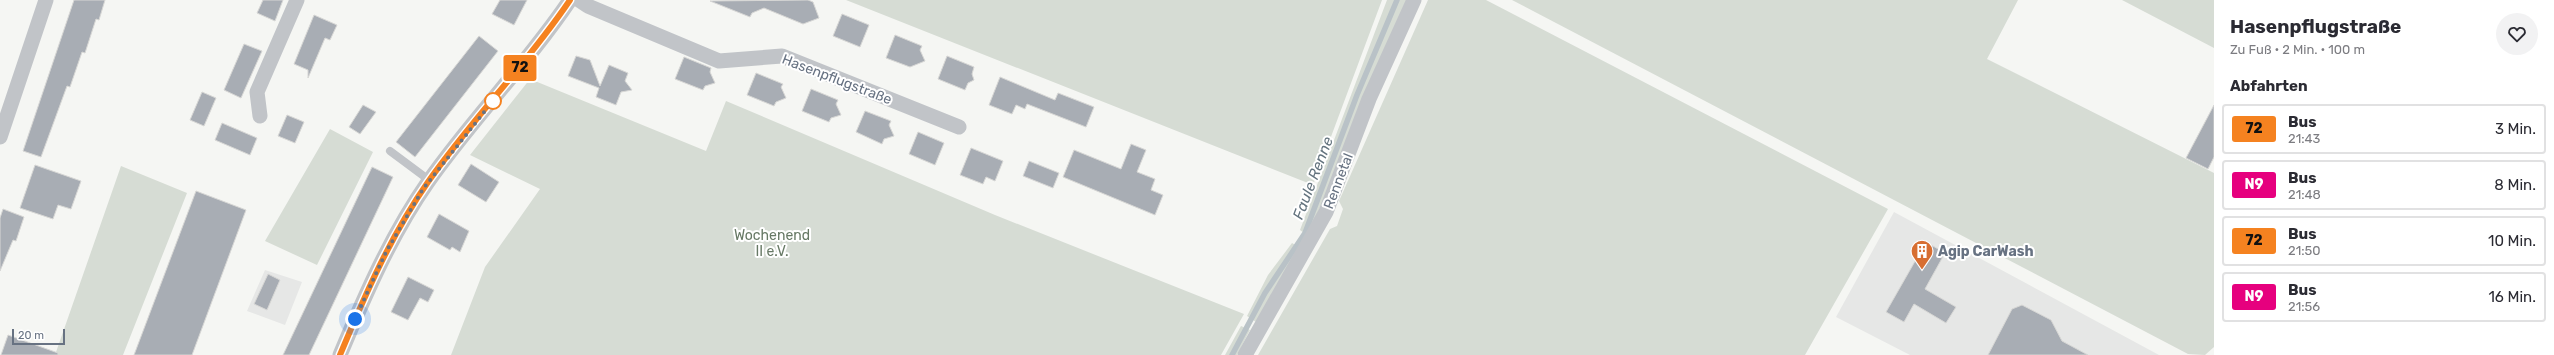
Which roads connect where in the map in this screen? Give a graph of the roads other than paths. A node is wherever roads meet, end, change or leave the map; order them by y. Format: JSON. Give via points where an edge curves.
{"nodes":[{"id":1,"x":46,"y":0,"type":"edge"},
{"id":2,"x":297,"y":0,"type":"edge"},
{"id":3,"x":570,"y":0,"type":"edge"},
{"id":4,"x":579,"y":0,"type":"edge"},
{"id":5,"x":1414,"y":0,"type":"edge"},
{"id":6,"x":260,"y":116,"type":"dead end"},
{"id":7,"x":959,"y":127,"type":"dead end"},
{"id":8,"x":0,"y":137,"type":"edge"},
{"id":9,"x":390,"y":151,"type":"dead end"},
{"id":10,"x":429,"y":180,"type":"junction"},
{"id":11,"x":340,"y":355,"type":"edge"},
{"id":12,"x":1246,"y":355,"type":"edge"}],
"edges":[{"from":1,"to":8,"type":"street"},
{"from":2,"to":6,"type":"street","via":[[257,92]]},
{"from":3,"to":10,"type":"street","via":[[533,52]]},
{"from":4,"to":7,"type":"street","name":"Hasenpflugstraße","via":[[719,61],[782,56]]},
{"from":5,"to":12,"type":"street","name":"Rennetal","via":[[1369,99],[1326,212]]},
{"from":9,"to":10,"type":"lane"},
{"from":10,"to":11,"type":"street","via":[[386,252]]}]}
